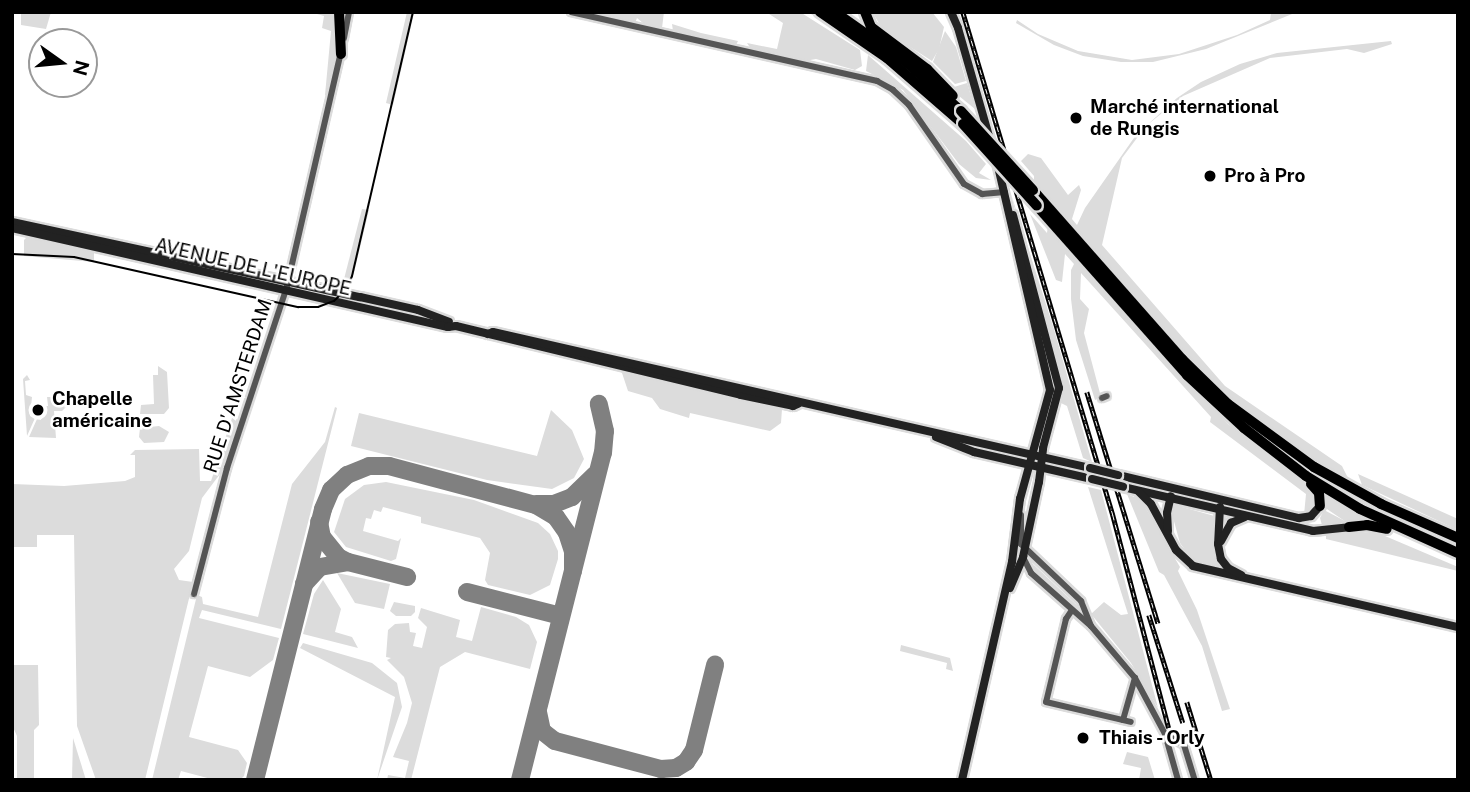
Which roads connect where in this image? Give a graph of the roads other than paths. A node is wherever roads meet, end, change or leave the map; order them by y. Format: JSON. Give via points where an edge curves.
{"nodes":[{"id":1,"x":339,"y":12,"type":"edge"},
{"id":2,"x":349,"y":12,"type":"edge"},
{"id":3,"x":355,"y":12,"type":"edge"},
{"id":4,"x":571,"y":12,"type":"edge"},
{"id":5,"x":820,"y":12,"type":"edge"},
{"id":6,"x":835,"y":12,"type":"edge"},
{"id":7,"x":865,"y":12,"type":"edge"},
{"id":8,"x":943,"y":12,"type":"edge"},
{"id":9,"x":951,"y":12,"type":"edge"},
{"id":10,"x":347,"y":22,"type":"junction"},
{"id":11,"x":669,"y":24,"type":"dead end"},
{"id":12,"x":667,"y":34,"type":"junction"},
{"id":13,"x":962,"y":43,"type":"junction"},
{"id":14,"x":341,"y":54,"type":"junction"},
{"id":15,"x":961,"y":111,"type":"junction"},
{"id":16,"x":1005,"y":192,"type":"junction"},
{"id":17,"x":12,"y":222,"type":"edge"},
{"id":18,"x":12,"y":228,"type":"edge"},
{"id":19,"x":1098,"y":268,"type":"junction"},
{"id":20,"x":288,"y":281,"type":"junction"},
{"id":21,"x":286,"y":290,"type":"junction"},
{"id":22,"x":351,"y":295,"type":"junction"},
{"id":23,"x":348,"y":304,"type":"junction"},
{"id":24,"x":456,"y":327,"type":"junction"},
{"id":25,"x":962,"y":443,"type":"junction"},
{"id":26,"x":1031,"y":455,"type":"junction"},
{"id":27,"x":1042,"y":463,"type":"junction"},
{"id":28,"x":1029,"y":465,"type":"junction"},
{"id":29,"x":1307,"y":476,"type":"junction"},
{"id":30,"x":1139,"y":492,"type":"junction"},
{"id":31,"x":1186,"y":492,"type":"junction"},
{"id":32,"x":1020,"y":499,"type":"junction"},
{"id":33,"x":1170,"y":499,"type":"junction"},
{"id":34,"x":1220,"y":505,"type":"junction"},
{"id":35,"x":1320,"y":506,"type":"joint"},
{"id":36,"x":1252,"y":517,"type":"junction"},
{"id":37,"x":1349,"y":527,"type":"joint"},
{"id":38,"x":1405,"y":532,"type":"junction"},
{"id":39,"x":1169,"y":538,"type":"junction"},
{"id":40,"x":1458,"y":538,"type":"edge"},
{"id":41,"x":1025,"y":547,"type":"junction"},
{"id":42,"x":1219,"y":551,"type":"junction"},
{"id":43,"x":1458,"y":553,"type":"edge"},
{"id":44,"x":1023,"y":556,"type":"junction"},
{"id":45,"x":1012,"y":562,"type":"junction"},
{"id":46,"x":1016,"y":574,"type":"junction"},
{"id":47,"x":1251,"y":580,"type":"junction"},
{"id":48,"x":194,"y":594,"type":"dead end"},
{"id":49,"x":1003,"y":605,"type":"junction"},
{"id":50,"x":1072,"y":610,"type":"junction"},
{"id":51,"x":1091,"y":626,"type":"junction"},
{"id":52,"x":1458,"y":626,"type":"edge"},
{"id":53,"x":1135,"y":678,"type":"junction"},
{"id":54,"x":1123,"y":720,"type":"junction"},
{"id":55,"x":1131,"y":722,"type":"dead end"},
{"id":56,"x":1164,"y":734,"type":"junction"},
{"id":57,"x":962,"y":780,"type":"edge"},
{"id":58,"x":1178,"y":780,"type":"edge"},
{"id":59,"x":1195,"y":780,"type":"edge"}],
"edges":[{"from":1,"to":14,"type":"highway"},
{"from":2,"to":10,"type":"street","name":"RUE D'AMSTERDAM"},
{"from":3,"to":10,"type":"street","name":"RUE D'AMSTERDAM"},
{"from":4,"to":12,"type":"street"},
{"from":5,"to":19,"type":"highway","bridge":true,"via":[[887,58],[963,124]]},
{"from":6,"to":15,"type":"highway","via":[[895,54]]},
{"from":7,"to":15,"type":"highway","via":[[871,27],[949,89]]},
{"from":8,"to":13,"type":"main road"},
{"from":9,"to":13,"type":"main road"},
{"from":10,"to":14,"type":"street","name":"RUE D'AMSTERDAM"},
{"from":11,"to":12,"type":"street"},
{"from":12,"to":16,"type":"street","via":[[884,84],[909,105],[964,184],[982,194]]},
{"from":13,"to":16,"type":"main road"},
{"from":14,"to":20,"type":"street","name":"RUE D'AMSTERDAM"},
{"from":15,"to":19,"type":"highway","bridge":true},
{"from":16,"to":26,"type":"main road","via":[[1050,390]]},
{"from":16,"to":27,"type":"main road","via":[[1059,388]]},
{"from":17,"to":20,"type":"main road","name":"AVENUE DE L'EUROPE"},
{"from":18,"to":21,"type":"main road","name":"AVENUE DE L'EUROPE"},
{"from":19,"to":29,"type":"highway","via":[[1195,384]]},
{"from":19,"to":40,"type":"highway","via":[[1190,368],[1258,428],[1381,505]]},
{"from":20,"to":21,"type":"street","name":"RUE D'AMSTERDAM"},
{"from":20,"to":22,"type":"main road","name":"AVENUE DE L'EUROPE"},
{"from":21,"to":23,"type":"main road","name":"AVENUE DE L'EUROPE"},
{"from":21,"to":48,"type":"street","name":"RUE D'AMSTERDAM","via":[[227,468]]},
{"from":22,"to":23,"type":"main road"},
{"from":22,"to":24,"type":"main road","name":"AVENUE DE L'EUROPE","via":[[418,310]]},
{"from":23,"to":24,"type":"main road","name":"AVENUE DE L'EUROPE"},
{"from":24,"to":25,"type":"main road","name":"AVENUE DE L'EUROPE","via":[[793,400]]},
{"from":25,"to":26,"type":"main road"},
{"from":25,"to":28,"type":"main road"},
{"from":26,"to":27,"type":"main road"},
{"from":26,"to":28,"type":"main road"},
{"from":27,"to":28,"type":"main road"},
{"from":27,"to":30,"type":"main road","bridge":true},
{"from":27,"to":31,"type":"main road","bridge":true,"via":[[1090,468]]},
{"from":27,"to":41,"type":"main road"},
{"from":28,"to":32,"type":"main road"},
{"from":29,"to":35,"type":"highway","via":[[1319,493]]},
{"from":29,"to":38,"type":"highway"},
{"from":30,"to":33,"type":"main road"},
{"from":30,"to":39,"type":"main road"},
{"from":31,"to":33,"type":"main road","via":[[1174,493]]},
{"from":31,"to":34,"type":"main road"},
{"from":32,"to":41,"type":"street","via":[[1021,544]]},
{"from":32,"to":45,"type":"main road"},
{"from":33,"to":34,"type":"main road"},
{"from":33,"to":39,"type":"main road"},
{"from":34,"to":35,"type":"main road","via":[[1299,518],[1311,516]]},
{"from":34,"to":36,"type":"main road"},
{"from":34,"to":42,"type":"main road"},
{"from":36,"to":37,"type":"main road","via":[[1313,531]]},
{"from":36,"to":42,"type":"main road","via":[[1231,523]]},
{"from":37,"to":38,"type":"highway","via":[[1372,525]]},
{"from":38,"to":43,"type":"highway"},
{"from":39,"to":47,"type":"main road","via":[[1193,566]]},
{"from":41,"to":44,"type":"main road"},
{"from":41,"to":51,"type":"street","via":[[1081,601]]},
{"from":42,"to":47,"type":"main road","via":[[1228,568]]},
{"from":44,"to":46,"type":"main road"},
{"from":44,"to":50,"type":"street","via":[[1031,573]]},
{"from":45,"to":46,"type":"street"},
{"from":45,"to":49,"type":"main road"},
{"from":46,"to":49,"type":"main road"},
{"from":47,"to":52,"type":"main road"},
{"from":49,"to":57,"type":"main road"},
{"from":50,"to":51,"type":"street"},
{"from":50,"to":54,"type":"street","via":[[1046,702]]},
{"from":51,"to":53,"type":"street"},
{"from":53,"to":54,"type":"street"},
{"from":53,"to":56,"type":"street"},
{"from":54,"to":55,"type":"street"},
{"from":56,"to":58,"type":"street"},
{"from":56,"to":59,"type":"street","via":[[1184,745]]}]}
